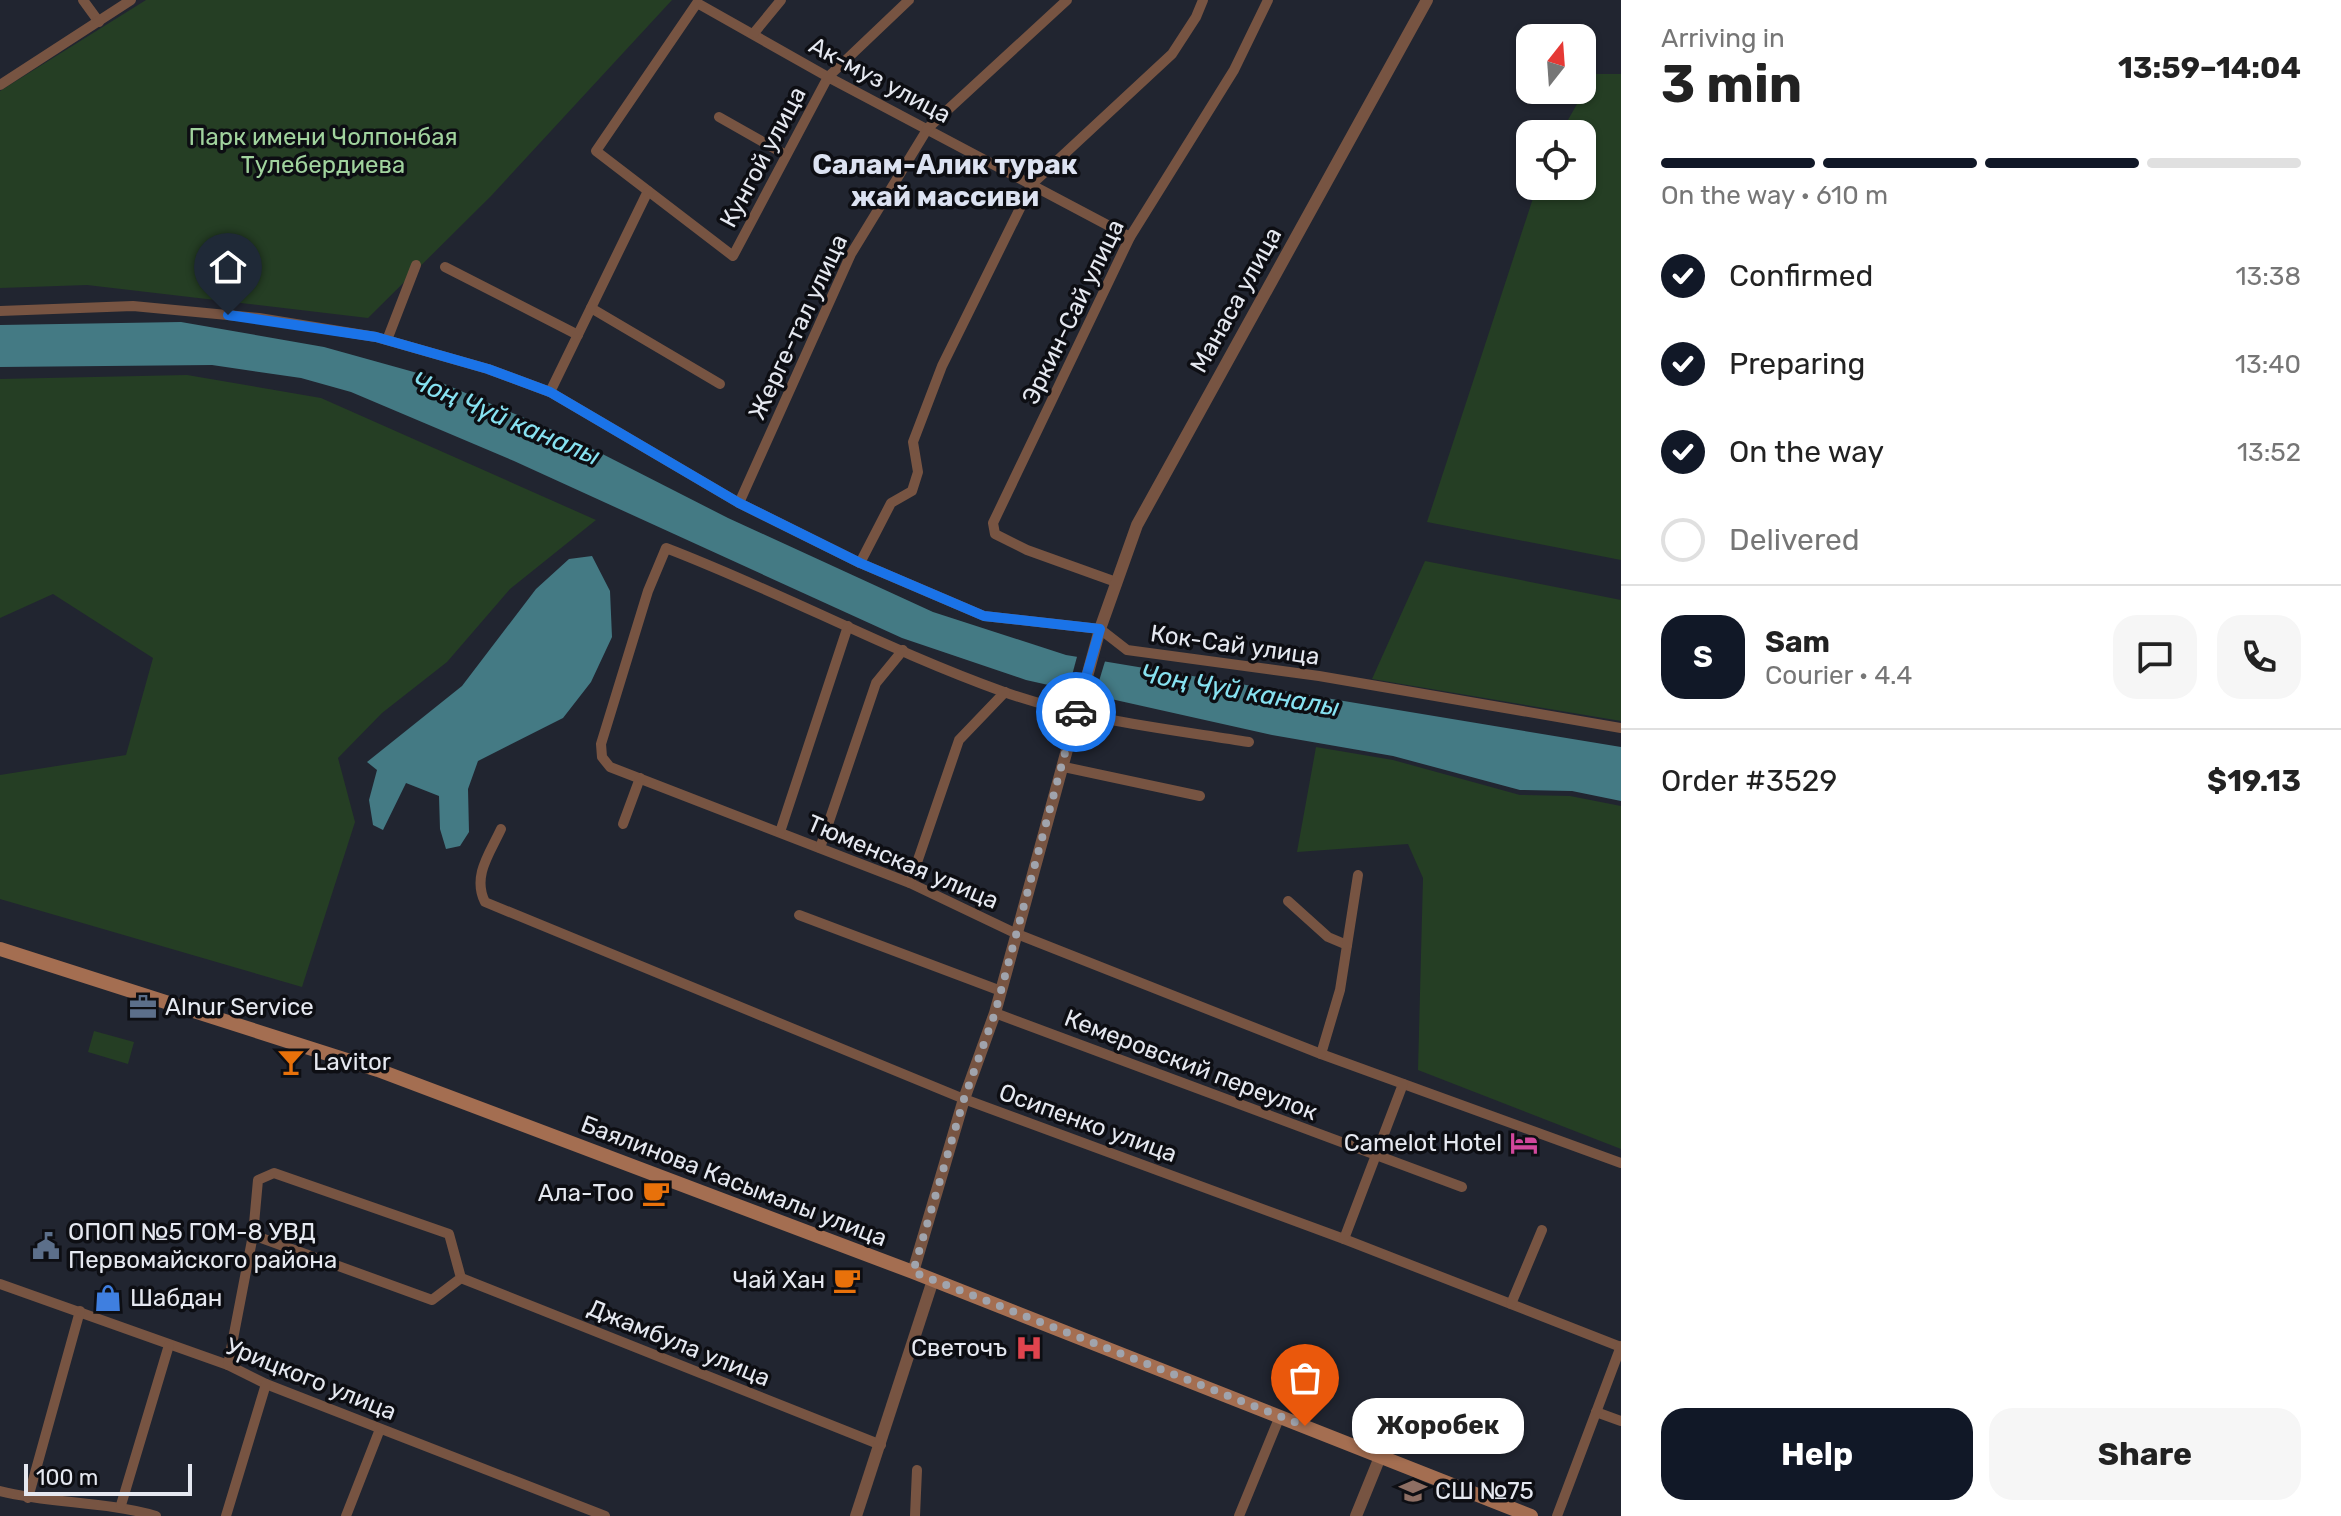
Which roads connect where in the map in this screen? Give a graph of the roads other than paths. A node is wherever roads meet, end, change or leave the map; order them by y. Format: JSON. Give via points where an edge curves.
{"nodes":[{"id":1,"x":83,"y":0,"type":"edge"},
{"id":2,"x":131,"y":0,"type":"edge"},
{"id":3,"x":781,"y":0,"type":"edge"},
{"id":4,"x":909,"y":0,"type":"edge"},
{"id":5,"x":1067,"y":0,"type":"edge"},
{"id":6,"x":1203,"y":0,"type":"edge"},
{"id":7,"x":1268,"y":0,"type":"edge"},
{"id":8,"x":1427,"y":0,"type":"edge"},
{"id":9,"x":697,"y":3,"type":"joint"},
{"id":10,"x":99,"y":22,"type":"junction"},
{"id":11,"x":754,"y":33,"type":"junction"},
{"id":12,"x":828,"y":77,"type":"junction"},
{"id":13,"x":0,"y":85,"type":"edge"},
{"id":14,"x":719,"y":117,"type":"dead end"},
{"id":15,"x":928,"y":128,"type":"junction"},
{"id":16,"x":786,"y":155,"type":"junction"},
{"id":17,"x":1032,"y":184,"type":"junction"},
{"id":18,"x":648,"y":191,"type":"junction"},
{"id":19,"x":1130,"y":237,"type":"junction"},
{"id":20,"x":416,"y":265,"type":"dead end"},
{"id":21,"x":445,"y":267,"type":"dead end"},
{"id":22,"x":591,"y":308,"type":"junction"},
{"id":23,"x":0,"y":311,"type":"edge"},
{"id":24,"x":578,"y":335,"type":"junction"},
{"id":25,"x":387,"y":340,"type":"junction"},
{"id":26,"x":720,"y":384,"type":"dead end"},
{"id":27,"x":550,"y":392,"type":"junction"},
{"id":28,"x":739,"y":503,"type":"junction"},
{"id":29,"x":860,"y":563,"type":"junction"},
{"id":30,"x":1116,"y":582,"type":"junction"},
{"id":31,"x":848,"y":626,"type":"junction"},
{"id":32,"x":1100,"y":629,"type":"junction"},
{"id":33,"x":903,"y":650,"type":"junction"},
{"id":34,"x":1005,"y":692,"type":"junction"},
{"id":35,"x":1077,"y":708,"type":"junction"},
{"id":36,"x":1621,"y":728,"type":"edge"},
{"id":37,"x":1249,"y":742,"type":"dead end"},
{"id":38,"x":1064,"y":767,"type":"junction"},
{"id":39,"x":640,"y":778,"type":"junction"},
{"id":40,"x":1200,"y":796,"type":"dead end"},
{"id":41,"x":623,"y":824,"type":"dead end"},
{"id":42,"x":501,"y":829,"type":"dead end"},
{"id":43,"x":780,"y":832,"type":"junction"},
{"id":44,"x":820,"y":848,"type":"junction"},
{"id":45,"x":1358,"y":875,"type":"dead end"},
{"id":46,"x":910,"y":883,"type":"junction"},
{"id":47,"x":1288,"y":901,"type":"dead end"},
{"id":48,"x":799,"y":915,"type":"dead end"},
{"id":49,"x":1017,"y":934,"type":"junction"},
{"id":50,"x":1347,"y":945,"type":"junction"},
{"id":51,"x":0,"y":949,"type":"edge"},
{"id":52,"x":1001,"y":991,"type":"junction"},
{"id":53,"x":995,"y":1013,"type":"junction"},
{"id":54,"x":1321,"y":1054,"type":"junction"},
{"id":55,"x":1403,"y":1084,"type":"junction"},
{"id":56,"x":964,"y":1099,"type":"junction"},
{"id":57,"x":1374,"y":1155,"type":"junction"},
{"id":58,"x":1621,"y":1163,"type":"edge"},
{"id":59,"x":1462,"y":1187,"type":"dead end"},
{"id":60,"x":1542,"y":1230,"type":"dead end"},
{"id":61,"x":253,"y":1235,"type":"junction"},
{"id":62,"x":1344,"y":1239,"type":"junction"},
{"id":63,"x":913,"y":1272,"type":"junction"},
{"id":64,"x":461,"y":1278,"type":"junction"},
{"id":65,"x":933,"y":1280,"type":"junction"},
{"id":66,"x":0,"y":1284,"type":"edge"},
{"id":67,"x":1511,"y":1304,"type":"junction"},
{"id":68,"x":80,"y":1311,"type":"junction"},
{"id":69,"x":169,"y":1345,"type":"junction"},
{"id":70,"x":1621,"y":1347,"type":"edge"},
{"id":71,"x":228,"y":1365,"type":"junction"},
{"id":72,"x":266,"y":1384,"type":"junction"},
{"id":73,"x":1596,"y":1412,"type":"junction"},
{"id":74,"x":1280,"y":1416,"type":"junction"},
{"id":75,"x":1621,"y":1421,"type":"edge"},
{"id":76,"x":380,"y":1429,"type":"junction"},
{"id":77,"x":881,"y":1445,"type":"junction"},
{"id":78,"x":1380,"y":1457,"type":"junction"},
{"id":79,"x":917,"y":1470,"type":"dead end"},
{"id":80,"x":0,"y":1491,"type":"edge"},
{"id":81,"x":28,"y":1498,"type":"junction"},
{"id":82,"x":121,"y":1505,"type":"junction"},
{"id":83,"x":156,"y":1516,"type":"edge"},
{"id":84,"x":226,"y":1516,"type":"edge"},
{"id":85,"x":346,"y":1516,"type":"edge"},
{"id":86,"x":605,"y":1516,"type":"edge"},
{"id":87,"x":856,"y":1516,"type":"edge"},
{"id":88,"x":915,"y":1516,"type":"edge"},
{"id":89,"x":1239,"y":1516,"type":"edge"},
{"id":90,"x":1356,"y":1516,"type":"edge"},
{"id":91,"x":1531,"y":1516,"type":"edge"},
{"id":92,"x":1557,"y":1516,"type":"edge"}],
"edges":[{"from":1,"to":10,"type":"street"},
{"from":2,"to":10,"type":"street"},
{"from":3,"to":11,"type":"street"},
{"from":4,"to":12,"type":"street","name":"Кунгой улица"},
{"from":5,"to":15,"type":"street","name":"Жерге-тал улица"},
{"from":6,"to":17,"type":"street","via":[[1172,54]]},
{"from":7,"to":19,"type":"street","name":"Эркин-Сай улица","via":[[1234,70]]},
{"from":8,"to":30,"type":"street","name":"Манаса улица","via":[[1137,525]]},
{"from":9,"to":11,"type":"street","name":"Ак-муз улица"},
{"from":9,"to":18,"type":"street","name":"Кунгой улица","via":[[596,151]]},
{"from":10,"to":13,"type":"street"},
{"from":11,"to":12,"type":"street","name":"Ак-муз улица"},
{"from":12,"to":15,"type":"street","name":"Ак-муз улица"},
{"from":12,"to":16,"type":"street","name":"Кунгой улица"},
{"from":14,"to":16,"type":"street"},
{"from":15,"to":17,"type":"street","name":"Ак-муз улица"},
{"from":15,"to":28,"type":"street","name":"Жерге-тал улица","via":[[851,254]]},
{"from":16,"to":18,"type":"street","name":"Кунгой улица","via":[[733,256]]},
{"from":17,"to":19,"type":"street","name":"Ак-муз улица"},
{"from":17,"to":29,"type":"street","via":[[942,366],[913,442],[918,472],[912,491],[891,503]]},
{"from":18,"to":22,"type":"street"},
{"from":19,"to":30,"type":"street","name":"Эркин-Сай улица","via":[[993,523],[995,534],[1027,550]]},
{"from":20,"to":25,"type":"street"},
{"from":21,"to":24,"type":"street"},
{"from":22,"to":24,"type":"street"},
{"from":22,"to":26,"type":"street"},
{"from":23,"to":25,"type":"street","name":"Кок-Сай улица","via":[[133,306],[259,318]]},
{"from":24,"to":27,"type":"street"},
{"from":25,"to":27,"type":"street","name":"Кок-Сай улица"},
{"from":27,"to":28,"type":"street","name":"Кок-Сай улица"},
{"from":28,"to":29,"type":"street","name":"Кок-Сай улица"},
{"from":29,"to":32,"type":"street","name":"Кок-Сай улица","via":[[984,616]]},
{"from":30,"to":32,"type":"street","name":"Манаса улица"},
{"from":31,"to":33,"type":"street"},
{"from":31,"to":39,"type":"street","name":"Тюменская улица","via":[[666,548],[601,744],[610,767]]},
{"from":31,"to":43,"type":"street"},
{"from":32,"to":35,"type":"street","name":"Манаса улица"},
{"from":32,"to":36,"type":"street","name":"Кок-Сай улица","via":[[1127,650],[1319,676]]},
{"from":33,"to":34,"type":"street"},
{"from":33,"to":44,"type":"street","via":[[876,683]]},
{"from":34,"to":35,"type":"street"},
{"from":34,"to":46,"type":"street","via":[[959,740]]},
{"from":35,"to":37,"type":"street"},
{"from":35,"to":38,"type":"street"},
{"from":38,"to":40,"type":"street"},
{"from":38,"to":49,"type":"street"},
{"from":39,"to":41,"type":"street"},
{"from":39,"to":43,"type":"street","name":"Тюменская улица"},
{"from":42,"to":56,"type":"street","name":"Осипенко улица","via":[[479,877],[485,902]]},
{"from":43,"to":44,"type":"street","name":"Тюменская улица"},
{"from":44,"to":46,"type":"street","name":"Тюменская улица"},
{"from":45,"to":50,"type":"street"},
{"from":46,"to":49,"type":"street","name":"Тюменская улица"},
{"from":47,"to":50,"type":"street","via":[[1328,937]]},
{"from":48,"to":52,"type":"street"},
{"from":49,"to":52,"type":"street"},
{"from":49,"to":54,"type":"street","name":"Тюменская улица"},
{"from":50,"to":54,"type":"street"},
{"from":51,"to":63,"type":"main road","name":"Баялинова Касымалы улица","via":[[378,1070]]},
{"from":52,"to":53,"type":"street"},
{"from":53,"to":56,"type":"street"},
{"from":53,"to":57,"type":"street","name":"Кемеровский переулок"},
{"from":54,"to":55,"type":"street","name":"Тюменская улица"},
{"from":55,"to":57,"type":"street"},
{"from":55,"to":58,"type":"street","name":"Тюменская улица"},
{"from":56,"to":62,"type":"street","name":"Осипенко улица"},
{"from":56,"to":63,"type":"street"},
{"from":57,"to":59,"type":"street","name":"Кемеровский переулок"},
{"from":57,"to":62,"type":"street"},
{"from":60,"to":67,"type":"street"},
{"from":61,"to":64,"type":"street","via":[[432,1300]]},
{"from":61,"to":64,"type":"street","via":[[258,1180],[274,1173],[449,1234]]},
{"from":61,"to":71,"type":"street"},
{"from":62,"to":67,"type":"street","name":"Осипенко улица"},
{"from":63,"to":65,"type":"main road","name":"Баялинова Касымалы улица"},
{"from":64,"to":77,"type":"street","name":"Джамбула улица"},
{"from":65,"to":74,"type":"main road","name":"Баялинова Касымалы улица"},
{"from":65,"to":77,"type":"street"},
{"from":66,"to":68,"type":"street","name":"Урицкого улица"},
{"from":67,"to":70,"type":"street","name":"Осипенко улица"},
{"from":68,"to":69,"type":"street","name":"Урицкого улица"},
{"from":68,"to":81,"type":"street"},
{"from":69,"to":71,"type":"street","name":"Урицкого улица"},
{"from":69,"to":82,"type":"street"},
{"from":70,"to":73,"type":"street"},
{"from":71,"to":72,"type":"street","name":"Урицкого улица"},
{"from":72,"to":76,"type":"street","name":"Урицкого улица"},
{"from":72,"to":84,"type":"street"},
{"from":73,"to":75,"type":"street"},
{"from":73,"to":92,"type":"street"},
{"from":74,"to":78,"type":"main road","name":"Баялинова Касымалы улица"},
{"from":74,"to":89,"type":"street"},
{"from":76,"to":85,"type":"street"},
{"from":76,"to":86,"type":"street","name":"Урицкого улица"},
{"from":77,"to":87,"type":"street"},
{"from":78,"to":90,"type":"street"},
{"from":78,"to":91,"type":"main road","name":"Баялинова Касымалы улица"},
{"from":79,"to":88,"type":"street"},
{"from":80,"to":81,"type":"street"},
{"from":81,"to":82,"type":"street"},
{"from":82,"to":83,"type":"street"}]}
